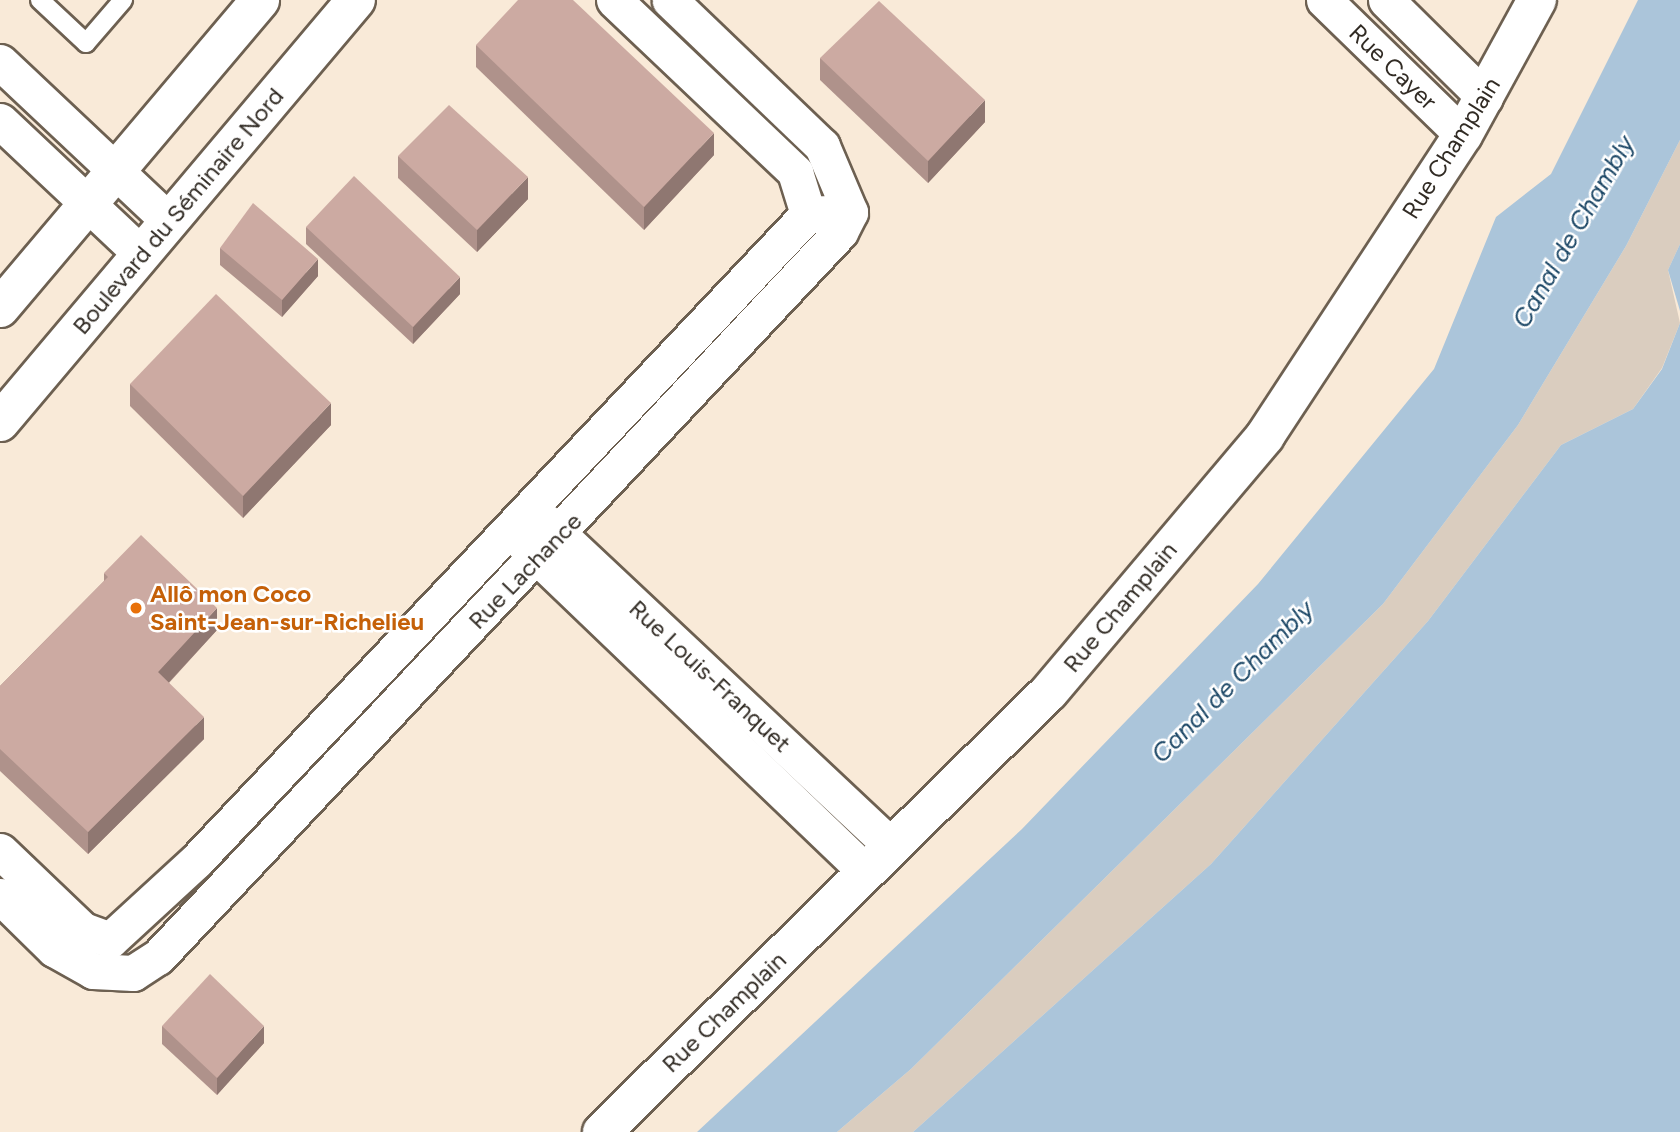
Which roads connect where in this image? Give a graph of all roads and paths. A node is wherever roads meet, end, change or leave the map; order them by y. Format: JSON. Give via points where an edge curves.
{"nodes":[{"id":1,"x":40,"y":0,"type":"edge"},
{"id":2,"x":123,"y":0,"type":"edge"},
{"id":3,"x":260,"y":0,"type":"edge"},
{"id":4,"x":356,"y":0,"type":"edge"},
{"id":5,"x":614,"y":0,"type":"edge"},
{"id":6,"x":670,"y":0,"type":"edge"},
{"id":7,"x":1324,"y":0,"type":"edge"},
{"id":8,"x":1386,"y":0,"type":"edge"},
{"id":9,"x":1537,"y":0,"type":"edge"},
{"id":10,"x":0,"y":62,"type":"edge"},
{"id":11,"x":1485,"y":98,"type":"junction"},
{"id":12,"x":0,"y":121,"type":"edge"},
{"id":13,"x":1463,"y":135,"type":"junction"},
{"id":14,"x":822,"y":146,"type":"junction"},
{"id":15,"x":114,"y":172,"type":"junction"},
{"id":16,"x":795,"y":172,"type":"junction"},
{"id":17,"x":87,"y":205,"type":"junction"},
{"id":18,"x":850,"y":212,"type":"junction"},
{"id":19,"x":808,"y":214,"type":"junction"},
{"id":20,"x":169,"y":221,"type":"junction"},
{"id":21,"x":141,"y":254,"type":"junction"},
{"id":22,"x":0,"y":308,"type":"edge"},
{"id":23,"x":642,"y":388,"type":"junction"},
{"id":24,"x":671,"y":415,"type":"junction"},
{"id":25,"x":0,"y":422,"type":"edge"},
{"id":26,"x":519,"y":517,"type":"junction"},
{"id":27,"x":550,"y":547,"type":"junction"},
{"id":28,"x":348,"y":696,"type":"junction"},
{"id":29,"x":377,"y":724,"type":"junction"},
{"id":30,"x":0,"y":851,"type":"edge"},
{"id":31,"x":879,"y":859,"type":"junction"},
{"id":32,"x":196,"y":861,"type":"junction"},
{"id":33,"x":221,"y":886,"type":"junction"},
{"id":34,"x":0,"y":896,"type":"edge"},
{"id":35,"x":110,"y":940,"type":"junction"},
{"id":36,"x":133,"y":973,"type":"junction"},
{"id":37,"x":601,"y":1132,"type":"edge"}],
"edges":[{"from":1,"to":2,"type":"lane","via":[[86,43]]},
{"from":3,"to":15,"type":"street"},
{"from":4,"to":20,"type":"street","name":"Boulevard du Séminaire Nord"},
{"from":5,"to":16,"type":"street"},
{"from":6,"to":14,"type":"street"},
{"from":7,"to":13,"type":"street","name":"Rue Cayer"},
{"from":8,"to":11,"type":"street","name":"Rue Cayer"},
{"from":9,"to":11,"type":"street","name":"Rue Champlain"},
{"from":10,"to":15,"type":"street"},
{"from":11,"to":13,"type":"street","name":"Rue Champlain"},
{"from":12,"to":17,"type":"street"},
{"from":13,"to":31,"type":"street","name":"Rue Champlain","via":[[1265,436],[1049,692]]},
{"from":14,"to":16,"type":"street"},
{"from":14,"to":18,"type":"street"},
{"from":15,"to":17,"type":"street"},
{"from":15,"to":20,"type":"street"},
{"from":16,"to":19,"type":"street"},
{"from":17,"to":21,"type":"street"},
{"from":17,"to":22,"type":"street"},
{"from":18,"to":19,"type":"street"},
{"from":18,"to":24,"type":"street","name":"Rue Lachance","via":[[840,232]]},
{"from":19,"to":23,"type":"street","name":"Rue Lachance"},
{"from":20,"to":21,"type":"street","name":"Boulevard du Séminaire Nord"},
{"from":21,"to":25,"type":"street","name":"Boulevard du Séminaire Nord"},
{"from":23,"to":24,"type":"street"},
{"from":23,"to":26,"type":"street","name":"Rue Lachance"},
{"from":24,"to":27,"type":"street","name":"Rue Lachance"},
{"from":26,"to":27,"type":"street","name":"Rue Louis-Franquet"},
{"from":26,"to":28,"type":"street","name":"Rue Lachance"},
{"from":27,"to":29,"type":"street","name":"Rue Lachance"},
{"from":27,"to":31,"type":"street","name":"Rue Louis-Franquet"},
{"from":28,"to":29,"type":"street"},
{"from":28,"to":32,"type":"street","name":"Rue Lachance"},
{"from":29,"to":33,"type":"street","name":"Rue Lachance"},
{"from":30,"to":35,"type":"street","via":[[83,930]]},
{"from":31,"to":37,"type":"street","name":"Rue Champlain"},
{"from":32,"to":33,"type":"street"},
{"from":32,"to":35,"type":"street","name":"Rue Lachance"},
{"from":33,"to":36,"type":"street","name":"Rue Lachance","via":[[158,957]]},
{"from":34,"to":36,"type":"street","via":[[54,949],[93,971]]},
{"from":35,"to":36,"type":"street"}]}
